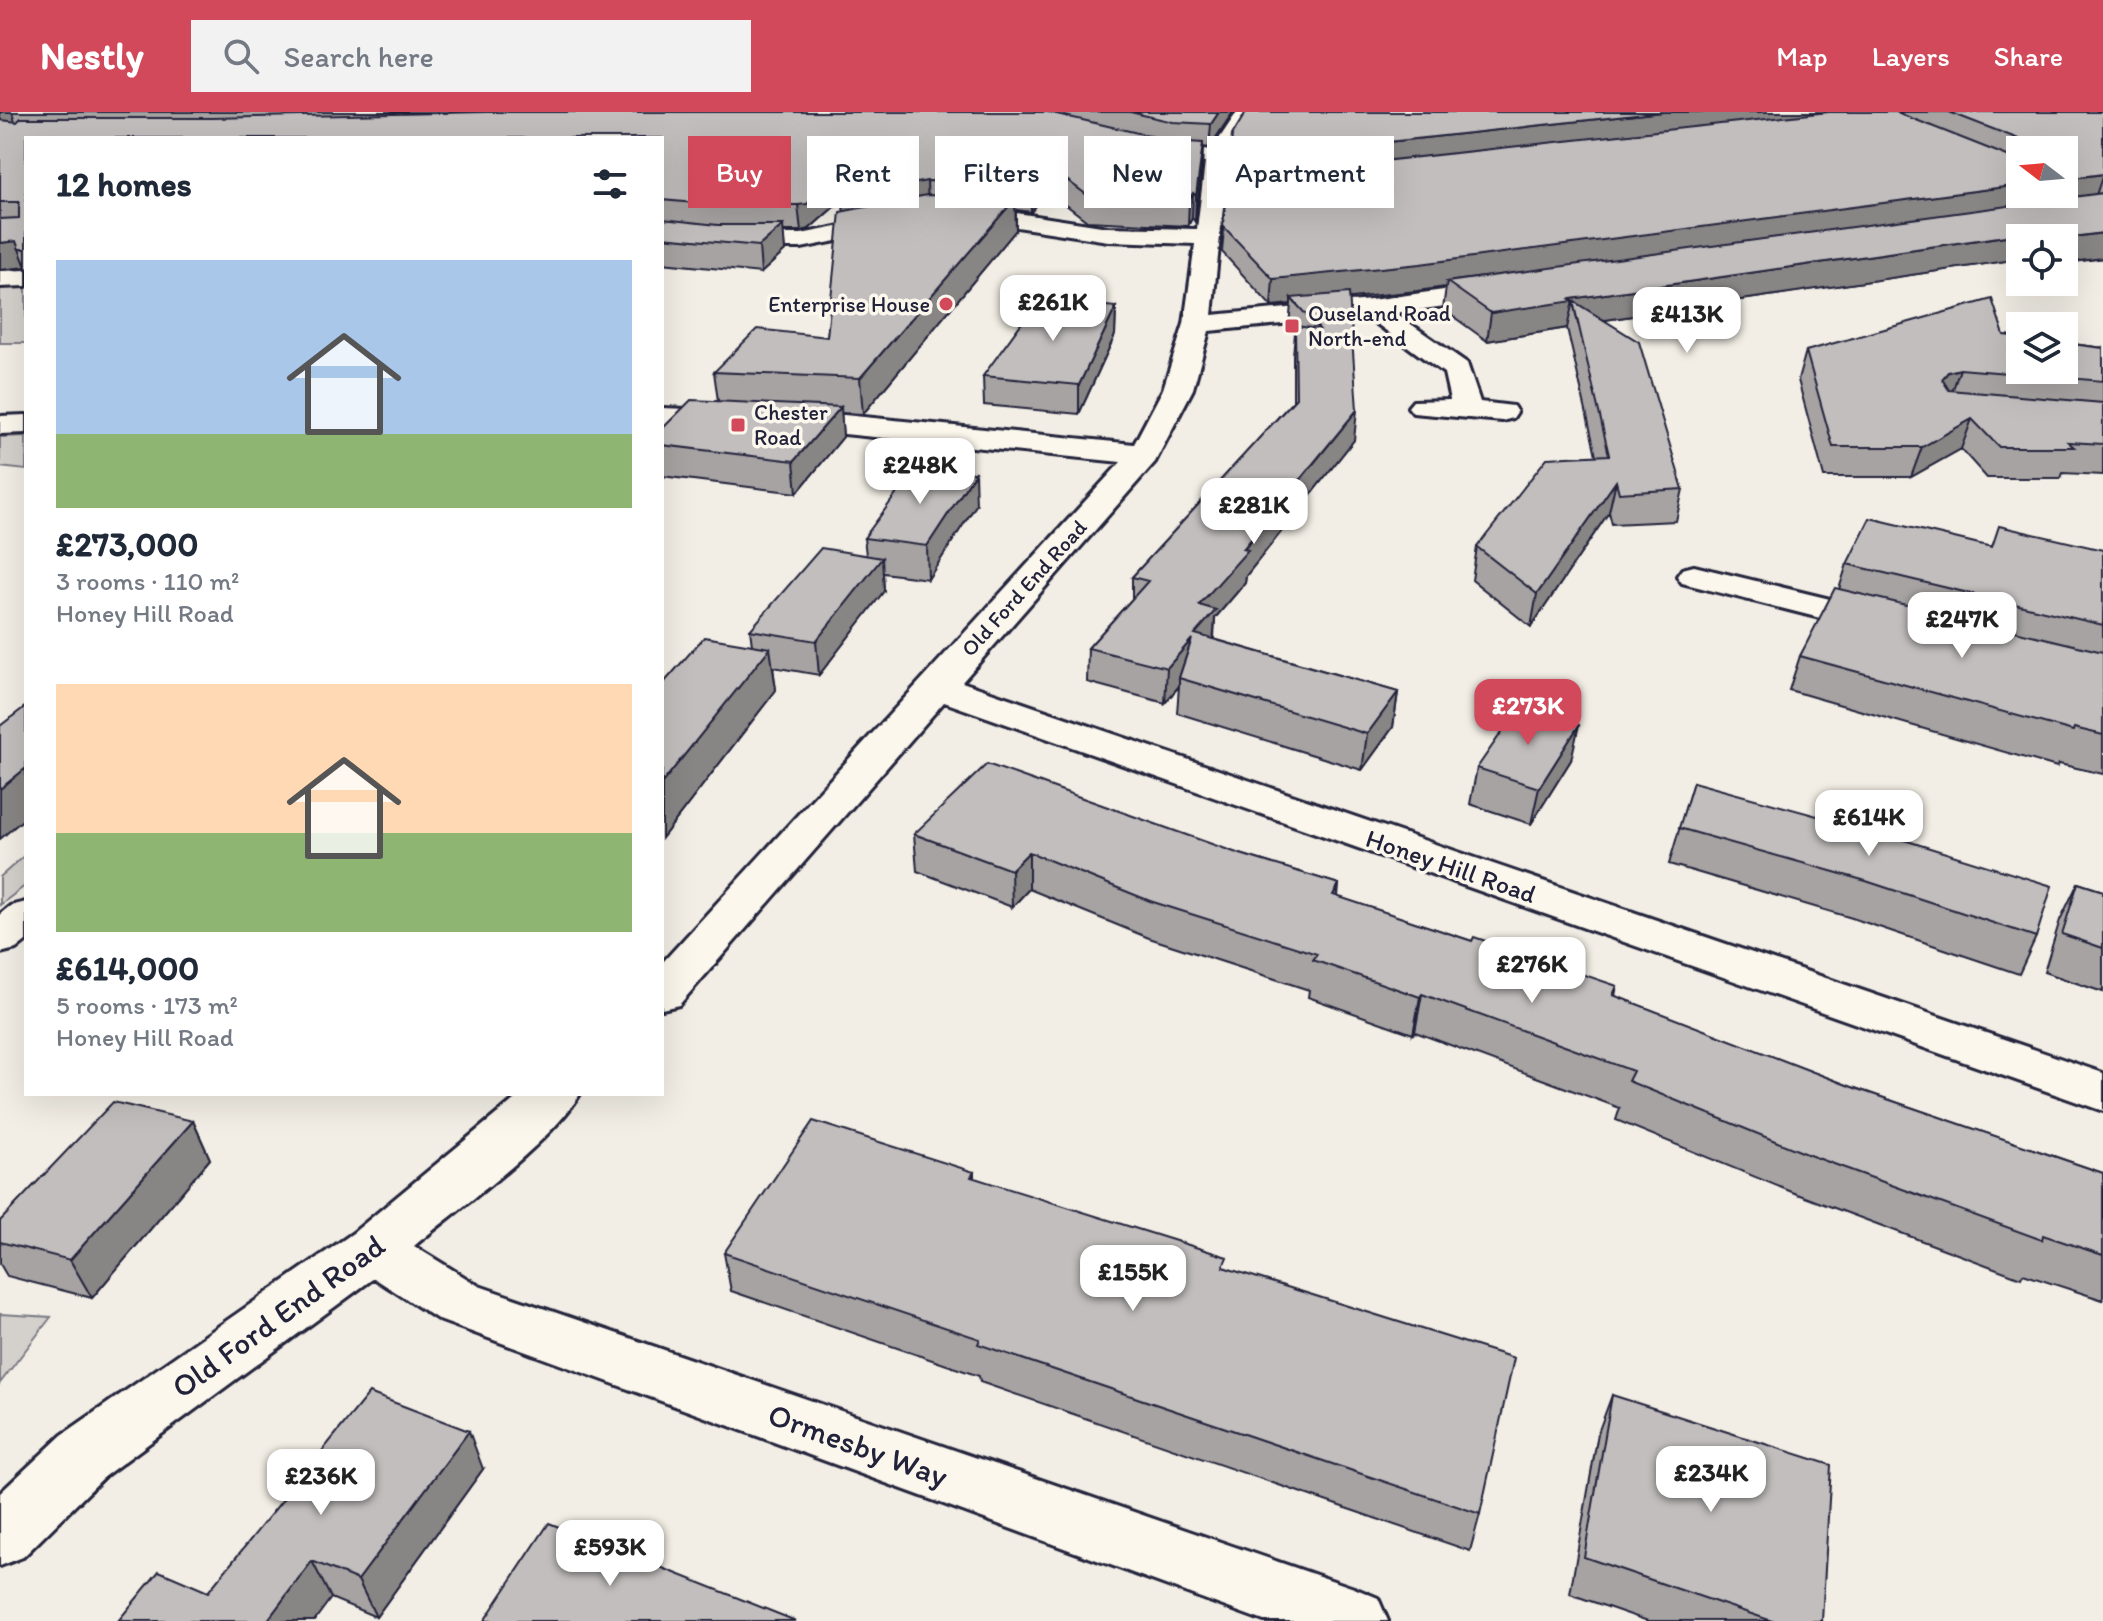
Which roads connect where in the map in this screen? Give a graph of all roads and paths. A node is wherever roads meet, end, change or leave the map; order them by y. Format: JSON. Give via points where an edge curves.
{"nodes":[{"id":1,"x":1247,"y":112,"type":"edge"},
{"id":2,"x":1231,"y":136,"type":"edge"},
{"id":3,"x":1209,"y":208,"type":"edge"},
{"id":4,"x":1206,"y":237,"type":"junction"},
{"id":5,"x":666,"y":239,"type":"edge"},
{"id":6,"x":24,"y":278,"type":"edge"},
{"id":7,"x":0,"y":279,"type":"edge"},
{"id":8,"x":1528,"y":286,"type":"edge"},
{"id":9,"x":1371,"y":308,"type":"junction"},
{"id":10,"x":1198,"y":324,"type":"junction"},
{"id":11,"x":1423,"y":407,"type":"dead end"},
{"id":12,"x":1467,"y":410,"type":"junction"},
{"id":13,"x":1502,"y":412,"type":"dead end"},
{"id":14,"x":664,"y":417,"type":"edge"},
{"id":15,"x":24,"y":424,"type":"edge"},
{"id":16,"x":0,"y":425,"type":"edge"},
{"id":17,"x":1144,"y":455,"type":"junction"},
{"id":18,"x":1694,"y":576,"type":"dead end"},
{"id":19,"x":1921,"y":632,"type":"edge"},
{"id":20,"x":936,"y":686,"type":"junction"},
{"id":21,"x":24,"y":919,"type":"edge"},
{"id":22,"x":0,"y":938,"type":"edge"},
{"id":23,"x":664,"y":991,"type":"edge"},
{"id":24,"x":2103,"y":1092,"type":"edge"},
{"id":25,"x":552,"y":1096,"type":"edge"},
{"id":26,"x":373,"y":1249,"type":"junction"},
{"id":27,"x":0,"y":1536,"type":"edge"},
{"id":28,"x":1354,"y":1621,"type":"edge"}],
"edges":[{"from":1,"to":2,"type":"street","name":"Old Ford End Road"},
{"from":3,"to":4,"type":"street","name":"Old Ford End Road"},
{"from":4,"to":5,"type":"street","via":[[1108,234],[997,217],[942,216],[801,241]]},
{"from":4,"to":10,"type":"street","name":"Old Ford End Road"},
{"from":6,"to":7,"type":"street"},
{"from":8,"to":9,"type":"street"},
{"from":9,"to":10,"type":"street"},
{"from":9,"to":12,"type":"street","via":[[1457,369]]},
{"from":10,"to":17,"type":"street","name":"Old Ford End Road","via":[[1178,389]]},
{"from":11,"to":12,"type":"street"},
{"from":12,"to":13,"type":"street"},
{"from":14,"to":17,"type":"street","via":[[760,417]]},
{"from":15,"to":16,"type":"street"},
{"from":17,"to":20,"type":"street","name":"Old Ford End Road"},
{"from":18,"to":19,"type":"street"},
{"from":20,"to":23,"type":"street","name":"Old Ford End Road"},
{"from":20,"to":24,"type":"street","name":"Honey Hill Road"},
{"from":21,"to":22,"type":"street"},
{"from":25,"to":26,"type":"street","name":"Old Ford End Road"},
{"from":26,"to":27,"type":"street","name":"Old Ford End Road","via":[[84,1455]]},
{"from":26,"to":28,"type":"street","name":"Ormesby Way","via":[[459,1303]]}]}
